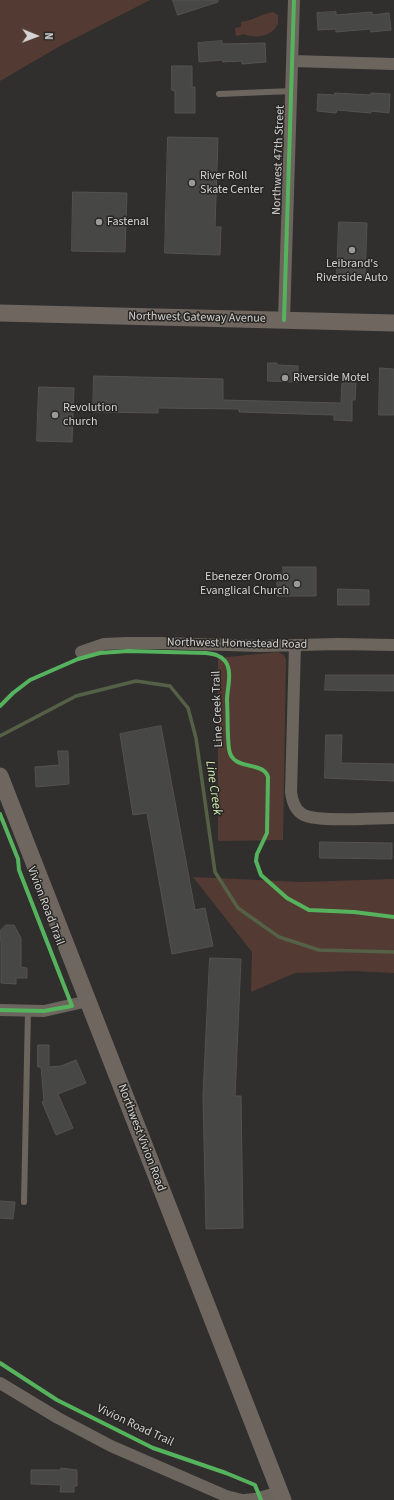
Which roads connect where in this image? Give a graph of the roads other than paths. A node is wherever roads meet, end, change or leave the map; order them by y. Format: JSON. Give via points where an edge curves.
{"nodes":[{"id":1,"x":294,"y":0,"type":"edge"},
{"id":2,"x":292,"y":61,"type":"junction"},
{"id":3,"x":394,"y":64,"type":"edge"},
{"id":4,"x":292,"y":91,"type":"junction"},
{"id":5,"x":219,"y":94,"type":"dead end"},
{"id":6,"x":0,"y":313,"type":"edge"},
{"id":7,"x":284,"y":320,"type":"junction"},
{"id":8,"x":394,"y":323,"type":"edge"},
{"id":9,"x":295,"y":645,"type":"junction"},
{"id":10,"x":394,"y":645,"type":"edge"},
{"id":11,"x":81,"y":652,"type":"dead end"},
{"id":12,"x":0,"y":776,"type":"edge"},
{"id":13,"x":394,"y":818,"type":"edge"},
{"id":14,"x":88,"y":1001,"type":"junction"},
{"id":15,"x":0,"y":1010,"type":"edge"},
{"id":16,"x":28,"y":1011,"type":"junction"},
{"id":17,"x":24,"y":1202,"type":"dead end"},
{"id":18,"x":0,"y":1383,"type":"edge"},
{"id":19,"x":282,"y":1496,"type":"edge"},
{"id":20,"x":243,"y":1500,"type":"edge"}],
"edges":[{"from":1,"to":2,"type":"street","name":"Northwest 47th Street"},
{"from":2,"to":3,"type":"street"},
{"from":2,"to":4,"type":"street","name":"Northwest 47th Street"},
{"from":4,"to":5,"type":"lane"},
{"from":4,"to":7,"type":"street","name":"Northwest 47th Street"},
{"from":6,"to":7,"type":"main road","name":"Northwest Gateway Avenue"},
{"from":7,"to":8,"type":"main road","name":"Northwest Gateway Avenue"},
{"from":9,"to":10,"type":"street","name":"Northwest Homestead Road"},
{"from":9,"to":11,"type":"street","name":"Northwest Homestead Road","via":[[126,643],[104,644]]},
{"from":9,"to":13,"type":"street","via":[[291,792],[297,810],[314,819]]},
{"from":12,"to":14,"type":"main road","name":"Northwest Vivion Road"},
{"from":14,"to":16,"type":"street","via":[[44,1011]]},
{"from":14,"to":19,"type":"main road","name":"Northwest Vivion Road"},
{"from":15,"to":16,"type":"street"},
{"from":16,"to":17,"type":"lane"},
{"from":18,"to":20,"type":"street","via":[[111,1446],[226,1496]]},
{"from":19,"to":20,"type":"street"}]}
